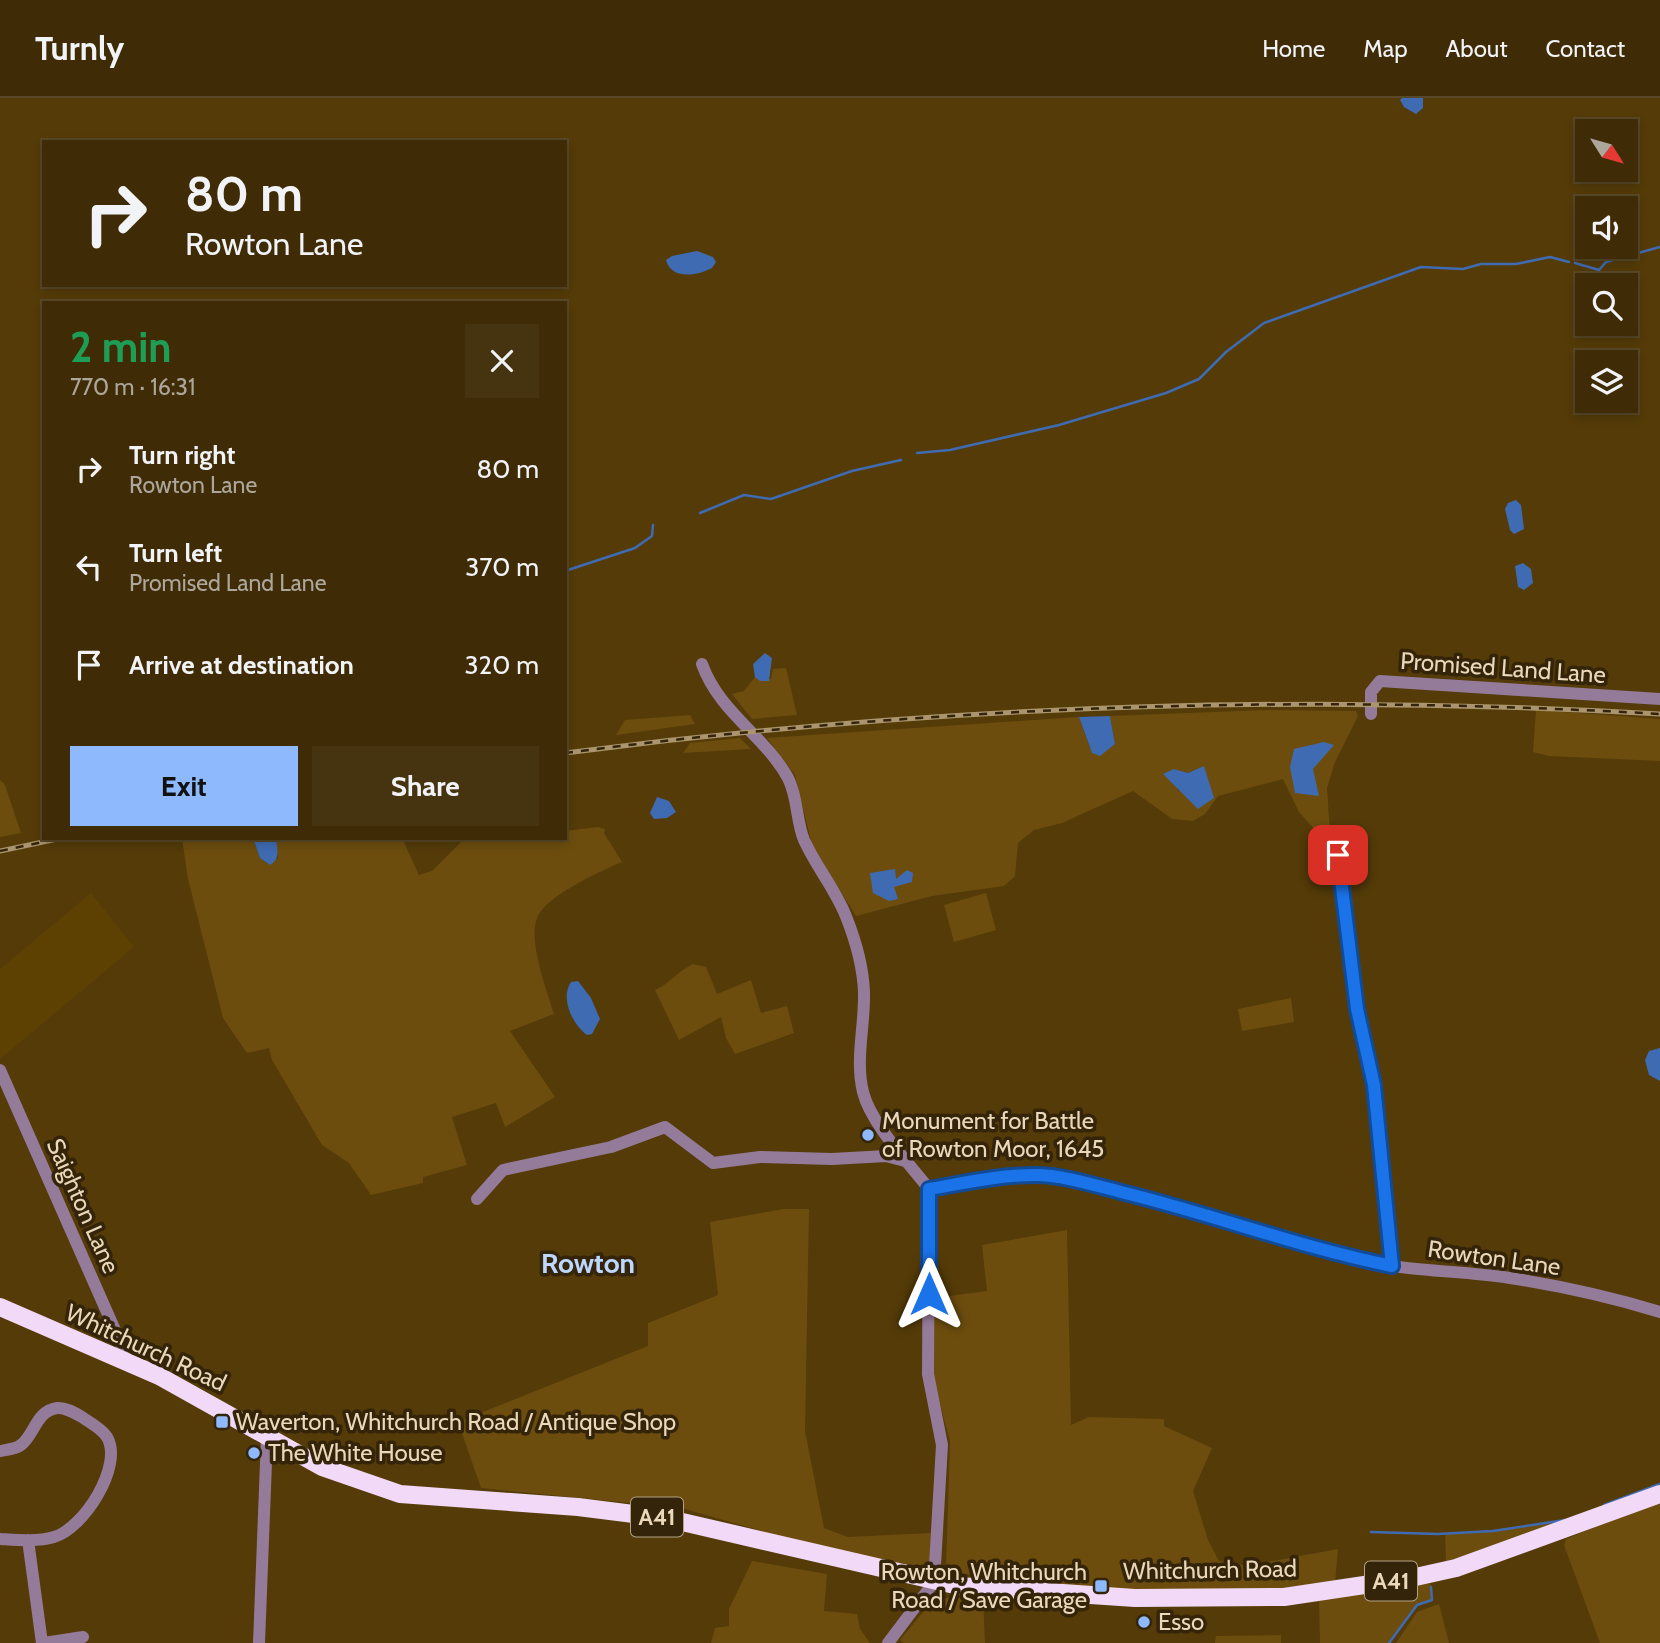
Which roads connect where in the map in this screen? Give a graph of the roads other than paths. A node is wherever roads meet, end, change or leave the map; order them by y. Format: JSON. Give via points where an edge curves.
{"nodes":[{"id":1,"x":702,"y":664,"type":"dead end"},
{"id":2,"x":1660,"y":699,"type":"edge"},
{"id":3,"x":1371,"y":715,"type":"dead end"},
{"id":4,"x":1335,"y":833,"type":"dead end"},
{"id":5,"x":0,"y":1070,"type":"edge"},
{"id":6,"x":905,"y":1161,"type":"junction"},
{"id":7,"x":929,"y":1189,"type":"junction"},
{"id":8,"x":477,"y":1199,"type":"dead end"},
{"id":9,"x":1392,"y":1266,"type":"junction"},
{"id":10,"x":0,"y":1307,"type":"edge"},
{"id":11,"x":1660,"y":1312,"type":"edge"},
{"id":12,"x":123,"y":1360,"type":"junction"},
{"id":13,"x":267,"y":1437,"type":"junction"},
{"id":14,"x":0,"y":1451,"type":"edge"},
{"id":15,"x":1660,"y":1494,"type":"edge"},
{"id":16,"x":0,"y":1539,"type":"edge"},
{"id":17,"x":28,"y":1540,"type":"junction"},
{"id":18,"x":934,"y":1581,"type":"junction"},
{"id":19,"x":83,"y":1637,"type":"dead end"},
{"id":20,"x":43,"y":1643,"type":"edge"},
{"id":21,"x":259,"y":1643,"type":"edge"},
{"id":22,"x":888,"y":1643,"type":"edge"}],
"edges":[{"from":1,"to":6,"type":"street","via":[[733,716],[766,748],[788,779],[803,838],[847,917],[864,993],[863,1094]]},
{"from":2,"to":3,"type":"street","name":"Promised Land Lane","via":[[1380,681],[1371,692]]},
{"from":4,"to":9,"type":"street","via":[[1357,1009],[1374,1085]]},
{"from":5,"to":12,"type":"street","name":"Saighton Lane","via":[[122,1346]]},
{"from":6,"to":7,"type":"street"},
{"from":6,"to":8,"type":"street","via":[[886,1156],[760,1157],[713,1163],[665,1127],[611,1147],[503,1170]]},
{"from":7,"to":9,"type":"street","name":"Rowton Lane","via":[[1038,1175],[1199,1212]]},
{"from":7,"to":18,"type":"street","via":[[928,1374],[942,1445]]},
{"from":9,"to":11,"type":"street","name":"Rowton Lane","via":[[1509,1278],[1610,1297]]},
{"from":10,"to":12,"type":"highway","name":"Whitchurch Road","number":"A41"},
{"from":12,"to":13,"type":"highway","name":"Whitchurch Road","number":"A41"},
{"from":13,"to":18,"type":"highway","name":"Whitchurch Road","number":"A41","via":[[322,1467],[400,1494],[665,1518]]},
{"from":13,"to":21,"type":"street"},
{"from":14,"to":17,"type":"street","via":[[21,1445],[44,1413],[59,1408],[73,1412],[107,1437],[112,1454],[94,1503],[77,1523],[55,1537]]},
{"from":15,"to":18,"type":"highway","name":"Whitchurch Road","number":"A41","via":[[1456,1568],[1284,1597],[1135,1598]]},
{"from":16,"to":17,"type":"street"},
{"from":17,"to":20,"type":"street"},
{"from":18,"to":22,"type":"street"},
{"from":19,"to":20,"type":"street"}]}
